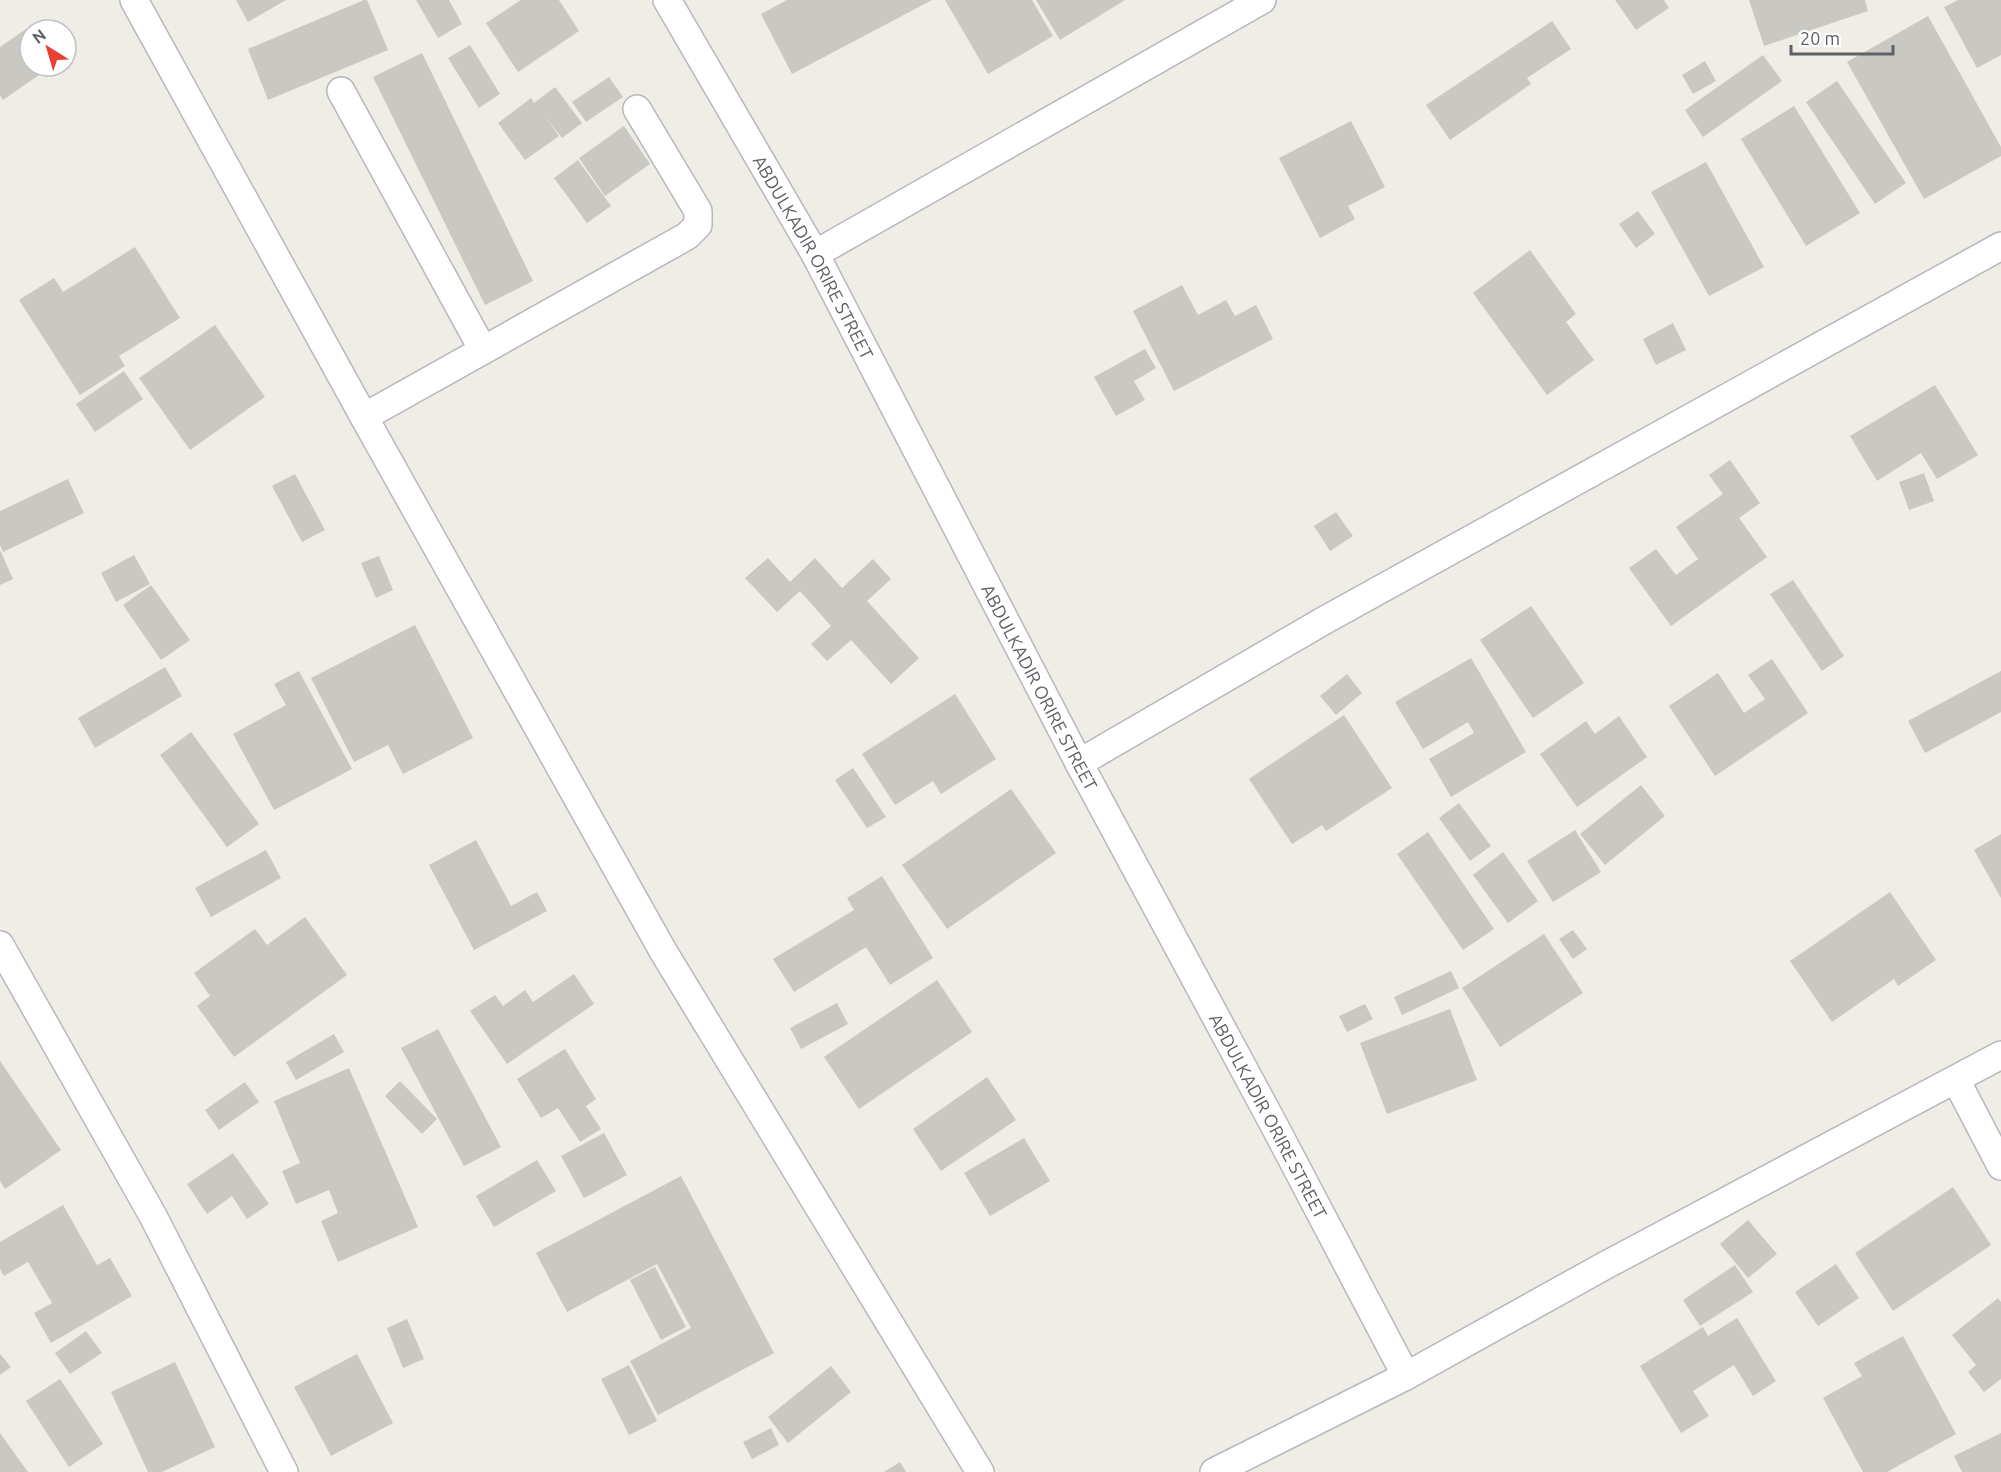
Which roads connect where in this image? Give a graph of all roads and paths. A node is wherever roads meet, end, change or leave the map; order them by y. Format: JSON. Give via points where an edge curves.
{"nodes":[{"id":1,"x":134,"y":0,"type":"edge"},
{"id":2,"x":667,"y":0,"type":"edge"},
{"id":3,"x":1262,"y":0,"type":"edge"},
{"id":4,"x":341,"y":91,"type":"dead end"},
{"id":5,"x":637,"y":109,"type":"dead end"},
{"id":6,"x":2001,"y":246,"type":"edge"},
{"id":7,"x":815,"y":254,"type":"junction"},
{"id":8,"x":483,"y":350,"type":"junction"},
{"id":9,"x":364,"y":417,"type":"junction"},
{"id":10,"x":1078,"y":763,"type":"junction"},
{"id":11,"x":0,"y":945,"type":"edge"},
{"id":12,"x":2001,"y":1055,"type":"edge"},
{"id":13,"x":1956,"y":1080,"type":"junction"},
{"id":14,"x":2001,"y":1166,"type":"edge"},
{"id":15,"x":1406,"y":1376,"type":"junction"},
{"id":16,"x":284,"y":1472,"type":"edge"},
{"id":17,"x":980,"y":1472,"type":"edge"},
{"id":18,"x":1214,"y":1472,"type":"edge"}],
"edges":[{"from":1,"to":9,"type":"street"},
{"from":2,"to":7,"type":"street","name":"ABDULKADIR ORIRE STREET"},
{"from":3,"to":7,"type":"street"},
{"from":4,"to":8,"type":"street"},
{"from":5,"to":8,"type":"street","via":[[698,211],[698,225],[687,236]]},
{"from":6,"to":10,"type":"street","via":[[1325,620]]},
{"from":7,"to":10,"type":"street","name":"ABDULKADIR ORIRE STREET"},
{"from":8,"to":9,"type":"street"},
{"from":9,"to":17,"type":"street","via":[[663,951]]},
{"from":10,"to":15,"type":"street","name":"ABDULKADIR ORIRE STREET"},
{"from":11,"to":16,"type":"street","via":[[153,1216]]},
{"from":12,"to":13,"type":"street"},
{"from":13,"to":14,"type":"street"},
{"from":13,"to":15,"type":"street"},
{"from":15,"to":18,"type":"street"}]}
